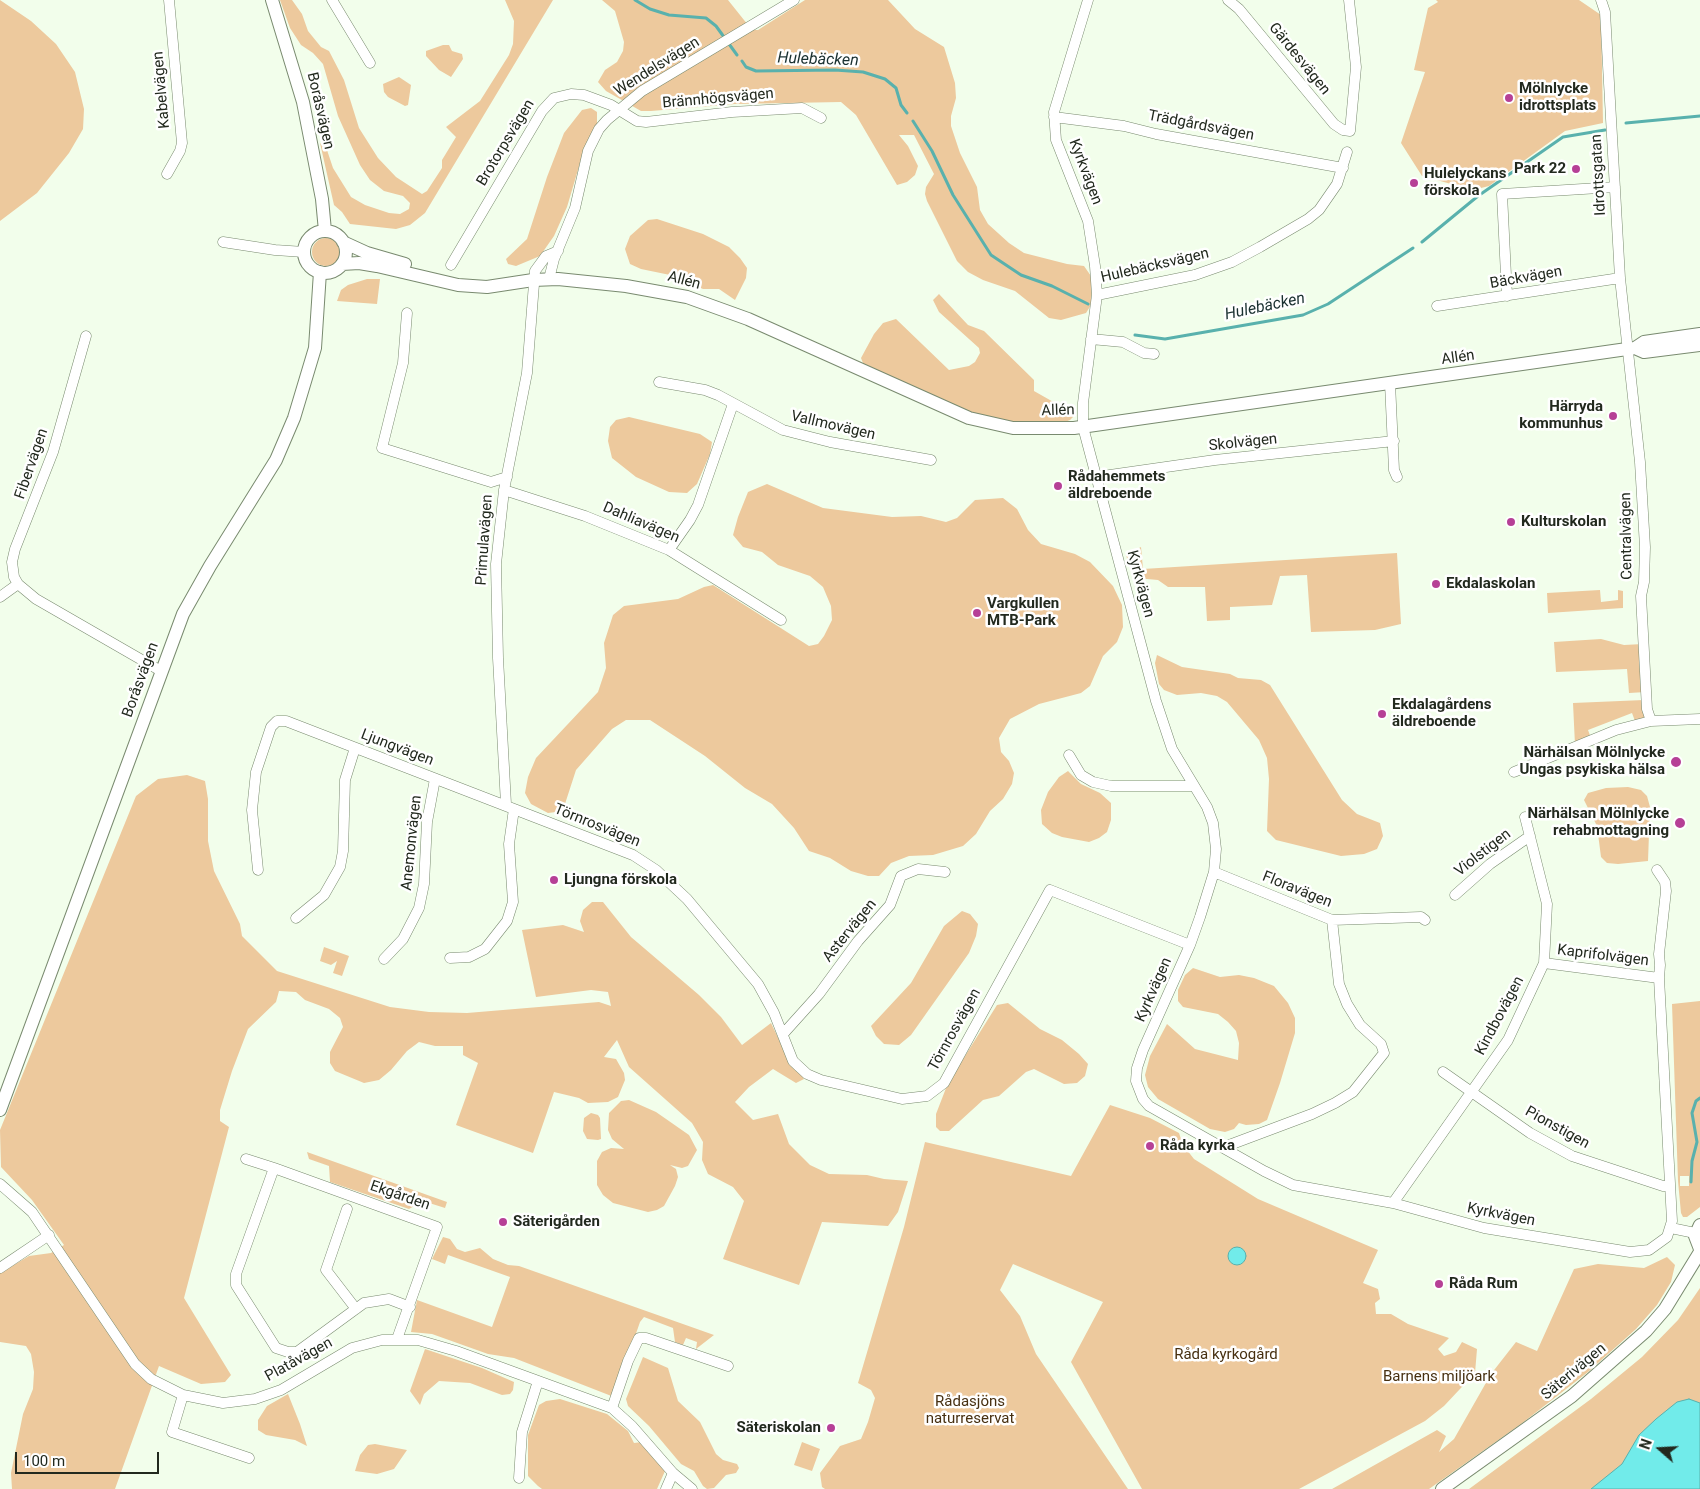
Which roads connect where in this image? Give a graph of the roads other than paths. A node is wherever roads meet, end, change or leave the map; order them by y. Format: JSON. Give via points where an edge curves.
{"nodes":[{"id":1,"x":170,"y":0,"type":"edge"},
{"id":2,"x":272,"y":0,"type":"edge"},
{"id":3,"x":332,"y":0,"type":"edge"},
{"id":4,"x":794,"y":0,"type":"edge"},
{"id":5,"x":1088,"y":0,"type":"edge"},
{"id":6,"x":1228,"y":0,"type":"edge"},
{"id":7,"x":1349,"y":0,"type":"edge"},
{"id":8,"x":1602,"y":0,"type":"edge"},
{"id":9,"x":370,"y":64,"type":"dead end"},
{"id":10,"x":618,"y":109,"type":"junction"},
{"id":11,"x":1054,"y":117,"type":"junction"},
{"id":12,"x":821,"y":118,"type":"dead end"},
{"id":13,"x":1347,"y":152,"type":"dead end"},
{"id":14,"x":1343,"y":168,"type":"junction"},
{"id":15,"x":166,"y":174,"type":"dead end"},
{"id":16,"x":1615,"y":187,"type":"junction"},
{"id":17,"x":325,"y":231,"type":"junction"},
{"id":18,"x":223,"y":242,"type":"dead end"},
{"id":19,"x":344,"y":242,"type":"junction"},
{"id":20,"x":558,"y":251,"type":"junction"},
{"id":21,"x":304,"y":252,"type":"junction"},
{"id":22,"x":342,"y":264,"type":"junction"},
{"id":23,"x":451,"y":265,"type":"dead end"},
{"id":24,"x":320,"y":272,"type":"junction"},
{"id":25,"x":1620,"y":278,"type":"junction"},
{"id":26,"x":549,"y":279,"type":"junction"},
{"id":27,"x":534,"y":280,"type":"junction"},
{"id":28,"x":505,"y":283,"type":"junction"},
{"id":29,"x":1097,"y":296,"type":"junction"},
{"id":30,"x":1507,"y":296,"type":"junction"},
{"id":31,"x":1437,"y":306,"type":"dead end"},
{"id":32,"x":407,"y":313,"type":"dead end"},
{"id":33,"x":1700,"y":334,"type":"edge"},
{"id":34,"x":86,"y":336,"type":"dead end"},
{"id":35,"x":1092,"y":339,"type":"junction"},
{"id":36,"x":1700,"y":345,"type":"edge"},
{"id":37,"x":1631,"y":349,"type":"junction"},
{"id":38,"x":1154,"y":354,"type":"dead end"},
{"id":39,"x":659,"y":382,"type":"dead end"},
{"id":40,"x":1390,"y":384,"type":"junction"},
{"id":41,"x":733,"y":404,"type":"junction"},
{"id":42,"x":1083,"y":426,"type":"junction"},
{"id":43,"x":1394,"y":441,"type":"junction"},
{"id":44,"x":931,"y":460,"type":"dead end"},
{"id":45,"x":506,"y":477,"type":"junction"},
{"id":46,"x":1096,"y":477,"type":"junction"},
{"id":47,"x":1397,"y":477,"type":"dead end"},
{"id":48,"x":504,"y":490,"type":"junction"},
{"id":49,"x":669,"y":550,"type":"junction"},
{"id":50,"x":18,"y":584,"type":"junction"},
{"id":51,"x":0,"y":597,"type":"edge"},
{"id":52,"x":781,"y":620,"type":"dead end"},
{"id":53,"x":161,"y":671,"type":"junction"},
{"id":54,"x":1700,"y":719,"type":"edge"},
{"id":55,"x":1651,"y":721,"type":"junction"},
{"id":56,"x":356,"y":748,"type":"junction"},
{"id":57,"x":1069,"y":755,"type":"dead end"},
{"id":58,"x":1514,"y":772,"type":"dead end"},
{"id":59,"x":435,"y":779,"type":"junction"},
{"id":60,"x":1192,"y":786,"type":"junction"},
{"id":61,"x":510,"y":807,"type":"junction"},
{"id":62,"x":1524,"y":817,"type":"dead end"},
{"id":63,"x":1530,"y":836,"type":"junction"},
{"id":64,"x":258,"y":870,"type":"dead end"},
{"id":65,"x":1657,"y":870,"type":"dead end"},
{"id":66,"x":945,"y":872,"type":"dead end"},
{"id":67,"x":1214,"y":872,"type":"junction"},
{"id":68,"x":1455,"y":895,"type":"dead end"},
{"id":69,"x":296,"y":918,"type":"dead end"},
{"id":70,"x":1332,"y":920,"type":"junction"},
{"id":71,"x":1425,"y":920,"type":"dead end"},
{"id":72,"x":1190,"y":945,"type":"junction"},
{"id":73,"x":450,"y":958,"type":"dead end"},
{"id":74,"x":384,"y":959,"type":"dead end"},
{"id":75,"x":1544,"y":964,"type":"junction"},
{"id":76,"x":1659,"y":978,"type":"junction"},
{"id":77,"x":783,"y":1034,"type":"junction"},
{"id":78,"x":1443,"y":1072,"type":"dead end"},
{"id":79,"x":1473,"y":1092,"type":"junction"},
{"id":80,"x":0,"y":1110,"type":"edge"},
{"id":81,"x":1224,"y":1147,"type":"junction"},
{"id":82,"x":246,"y":1159,"type":"dead end"},
{"id":83,"x":274,"y":1168,"type":"junction"},
{"id":84,"x":0,"y":1184,"type":"edge"},
{"id":85,"x":1670,"y":1186,"type":"junction"},
{"id":86,"x":1393,"y":1203,"type":"junction"},
{"id":87,"x":347,"y":1209,"type":"dead end"},
{"id":88,"x":1671,"y":1228,"type":"junction"},
{"id":89,"x":1698,"y":1229,"type":"edge"},
{"id":90,"x":49,"y":1235,"type":"junction"},
{"id":91,"x":1700,"y":1251,"type":"edge"},
{"id":92,"x":0,"y":1268,"type":"edge"},
{"id":93,"x":410,"y":1307,"type":"junction"},
{"id":94,"x":356,"y":1309,"type":"junction"},
{"id":95,"x":397,"y":1339,"type":"junction"},
{"id":96,"x":728,"y":1366,"type":"dead end"},
{"id":97,"x":538,"y":1381,"type":"junction"},
{"id":98,"x":183,"y":1395,"type":"junction"},
{"id":99,"x":612,"y":1408,"type":"junction"},
{"id":100,"x":249,"y":1458,"type":"dead end"},
{"id":101,"x":673,"y":1473,"type":"junction"},
{"id":102,"x":519,"y":1478,"type":"dead end"},
{"id":103,"x":666,"y":1489,"type":"edge"},
{"id":104,"x":692,"y":1489,"type":"edge"},
{"id":105,"x":1442,"y":1489,"type":"edge"}],
"edges":[{"from":1,"to":15,"type":"street","name":"Kabelvägen","via":[[182,143]]},
{"from":2,"to":17,"type":"street","name":"Boråsvägen","via":[[303,102]]},
{"from":3,"to":9,"type":"street"},
{"from":4,"to":10,"type":"street","name":"Wendelsvägen","via":[[642,91]]},
{"from":5,"to":11,"type":"street","name":"Kyrkvägen"},
{"from":6,"to":7,"type":"street","name":"Gärdesvägen","via":[[1252,24],[1334,124],[1350,131],[1356,67]]},
{"from":8,"to":16,"type":"street","name":"Idrottsgatan"},
{"from":10,"to":12,"type":"street","name":"Brännhögsvägen","via":[[630,118],[646,122],[802,108]]},
{"from":10,"to":20,"type":"street","name":"Wendelsvägen","via":[[599,129],[588,151],[575,208]]},
{"from":10,"to":23,"type":"street","name":"Brotorpsvägen","via":[[584,94],[571,94],[548,102]]},
{"from":11,"to":14,"type":"street","name":"Trädgårdsvägen","via":[[1124,126]]},
{"from":11,"to":29,"type":"street","name":"Kyrkvägen","via":[[1056,140],[1088,221]]},
{"from":13,"to":14,"type":"street","name":"Hulebäcksvägen"},
{"from":14,"to":29,"type":"street","name":"Hulebäcksvägen","via":[[1337,184],[1319,210],[1232,262],[1195,275]]},
{"from":16,"to":25,"type":"street","name":"Idrottsgatan"},
{"from":16,"to":30,"type":"street","via":[[1502,194]]},
{"from":17,"to":19,"type":"street","via":[[338,235]]},
{"from":17,"to":21,"type":"street","via":[[314,234]]},
{"from":18,"to":21,"type":"street"},
{"from":19,"to":22,"type":"street","via":[[346,255]]},
{"from":19,"to":28,"type":"street","name":"Allén","via":[[367,253],[447,277]]},
{"from":20,"to":26,"type":"street","name":"Wendelsvägen"},
{"from":20,"to":27,"type":"street","via":[[542,261],[535,271]]},
{"from":21,"to":24,"type":"street","via":[[309,265]]},
{"from":22,"to":24,"type":"street","via":[[334,270]]},
{"from":22,"to":28,"type":"street","name":"Allén","via":[[377,266],[458,285],[487,287]]},
{"from":24,"to":53,"type":"street","name":"Boråsvägen","via":[[315,348],[288,433],[257,492],[194,592]]},
{"from":25,"to":30,"type":"street","name":"Bäckvägen"},
{"from":25,"to":37,"type":"street","name":"Idrottsgatan"},
{"from":26,"to":27,"type":"street","name":"Allén"},
{"from":26,"to":42,"type":"street","name":"Allén","via":[[626,286],[686,297],[748,319],[876,379],[988,424],[1049,429]]},
{"from":27,"to":28,"type":"street","name":"Allén"},
{"from":27,"to":45,"type":"street","name":"Primulavägen","via":[[527,373]]},
{"from":29,"to":35,"type":"street","name":"Kyrkvägen"},
{"from":30,"to":31,"type":"street","name":"Bäckvägen"},
{"from":32,"to":45,"type":"street","via":[[403,363],[382,448],[491,482]]},
{"from":33,"to":37,"type":"street","name":"Allén","via":[[1644,342]]},
{"from":34,"to":50,"type":"street","name":"Fibervägen","via":[[53,452],[15,549],[12,562]]},
{"from":35,"to":38,"type":"street","via":[[1123,342],[1144,353]]},
{"from":35,"to":42,"type":"street","name":"Kyrkvägen"},
{"from":36,"to":37,"type":"street","name":"Allén","via":[[1644,352]]},
{"from":37,"to":40,"type":"street","name":"Allén"},
{"from":37,"to":55,"type":"street","name":"Centralvägen","via":[[1645,547],[1641,596],[1647,709]]},
{"from":39,"to":41,"type":"street","name":"Vallmovägen","via":[[705,390]]},
{"from":40,"to":42,"type":"street","name":"Allén"},
{"from":40,"to":43,"type":"street"},
{"from":41,"to":44,"type":"street","name":"Vallmovägen","via":[[783,430]]},
{"from":41,"to":49,"type":"street","via":[[698,505]]},
{"from":42,"to":46,"type":"street","name":"Kyrkvägen"},
{"from":43,"to":46,"type":"street","name":"Skolvägen","via":[[1223,459]]},
{"from":43,"to":47,"type":"street"},
{"from":45,"to":48,"type":"street","name":"Primulavägen"},
{"from":46,"to":60,"type":"street","name":"Kyrkvägen","via":[[1156,702],[1172,749]]},
{"from":48,"to":49,"type":"street","name":"Dahliavägen","via":[[593,519]]},
{"from":48,"to":61,"type":"street","name":"Primulavägen","via":[[496,564],[496,610]]},
{"from":49,"to":52,"type":"street","name":"Dahliavägen"},
{"from":50,"to":51,"type":"street"},
{"from":50,"to":53,"type":"street","via":[[36,599]]},
{"from":53,"to":80,"type":"street","name":"Boråsvägen"},
{"from":54,"to":55,"type":"street"},
{"from":55,"to":58,"type":"street","via":[[1616,730]]},
{"from":56,"to":59,"type":"street","name":"Ljungvägen"},
{"from":56,"to":64,"type":"street","name":"Ljungvägen","via":[[286,721],[277,721],[271,727],[253,790]]},
{"from":56,"to":69,"type":"street","via":[[345,780],[340,866],[324,895]]},
{"from":57,"to":60,"type":"street","via":[[1081,775],[1102,784]]},
{"from":59,"to":61,"type":"street","name":"Ljungvägen"},
{"from":59,"to":74,"type":"street","name":"Anemonvägen","via":[[428,814],[424,884],[419,908],[402,939]]},
{"from":60,"to":67,"type":"street","name":"Kyrkvägen","via":[[1207,807],[1213,823]]},
{"from":61,"to":73,"type":"street","name":"Primulavägen","via":[[512,902],[507,921],[485,950],[469,957]]},
{"from":61,"to":77,"type":"street","name":"Törnrosvägen","via":[[606,843],[656,870],[686,899],[758,984]]},
{"from":62,"to":63,"type":"street","name":"Kindbovägen"},
{"from":63,"to":68,"type":"street","name":"Violstigen","via":[[1490,864]]},
{"from":63,"to":75,"type":"street","name":"Kindbovägen","via":[[1547,904]]},
{"from":65,"to":76,"type":"street","via":[[1665,882],[1666,891]]},
{"from":66,"to":77,"type":"street","name":"Astervägen","via":[[918,869],[901,876],[890,905]]},
{"from":67,"to":70,"type":"street","name":"Floravägen"},
{"from":67,"to":72,"type":"street","name":"Kyrkvägen"},
{"from":70,"to":71,"type":"street","via":[[1421,917]]},
{"from":70,"to":81,"type":"street","name":"Floravägen","via":[[1339,984],[1360,1025],[1384,1048],[1384,1056],[1353,1092],[1335,1103]]},
{"from":72,"to":77,"type":"street","name":"Törnrosvägen","via":[[1050,890],[944,1082],[927,1096],[902,1099],[807,1074],[792,1061]]},
{"from":72,"to":81,"type":"street","name":"Kyrkvägen","via":[[1142,1050],[1136,1081],[1138,1091],[1149,1106]]},
{"from":75,"to":76,"type":"street","name":"Kaprifolvägen"},
{"from":75,"to":79,"type":"street","name":"Kindbovägen","via":[[1508,1040]]},
{"from":76,"to":85,"type":"street"},
{"from":78,"to":79,"type":"street","name":"Pionstigen"},
{"from":79,"to":85,"type":"street","name":"Pionstigen","via":[[1530,1133],[1572,1156]]},
{"from":79,"to":86,"type":"street","name":"Kindbovägen"},
{"from":81,"to":86,"type":"street","name":"Kyrkvägen","via":[[1293,1185]]},
{"from":82,"to":83,"type":"street"},
{"from":83,"to":93,"type":"street","name":"Ekgården","via":[[438,1227]]},
{"from":83,"to":94,"type":"street","via":[[236,1274],[236,1286],[276,1348],[288,1352],[297,1352]]},
{"from":84,"to":90,"type":"street","name":"Platåvägen","via":[[32,1212]]},
{"from":85,"to":88,"type":"street"},
{"from":86,"to":88,"type":"street","name":"Kyrkvägen","via":[[1484,1228],[1630,1252],[1648,1250],[1667,1236]]},
{"from":87,"to":94,"type":"street","via":[[326,1270]]},
{"from":88,"to":89,"type":"street"},
{"from":89,"to":91,"type":"street","via":[[1696,1243]]},
{"from":90,"to":92,"type":"street"},
{"from":90,"to":98,"type":"street","name":"Platåvägen","via":[[123,1350],[151,1379]]},
{"from":91,"to":105,"type":"street","name":"Säterivägen","via":[[1664,1309],[1646,1331],[1572,1396]]},
{"from":93,"to":94,"type":"street","via":[[389,1299],[364,1303]]},
{"from":93,"to":95,"type":"street","name":"Ekgården"},
{"from":95,"to":97,"type":"street","name":"Platåvägen","via":[[429,1342]]},
{"from":95,"to":98,"type":"street","name":"Platåvägen","via":[[352,1348],[281,1390],[255,1399],[223,1403]]},
{"from":96,"to":99,"type":"street","via":[[640,1338]]},
{"from":97,"to":99,"type":"street","name":"Platåvägen"},
{"from":97,"to":102,"type":"street","via":[[522,1432]]},
{"from":98,"to":100,"type":"street","via":[[172,1432]]},
{"from":99,"to":101,"type":"street","name":"Platåvägen"},
{"from":101,"to":103,"type":"street"},
{"from":101,"to":104,"type":"street","name":"Platåvägen"}]}
